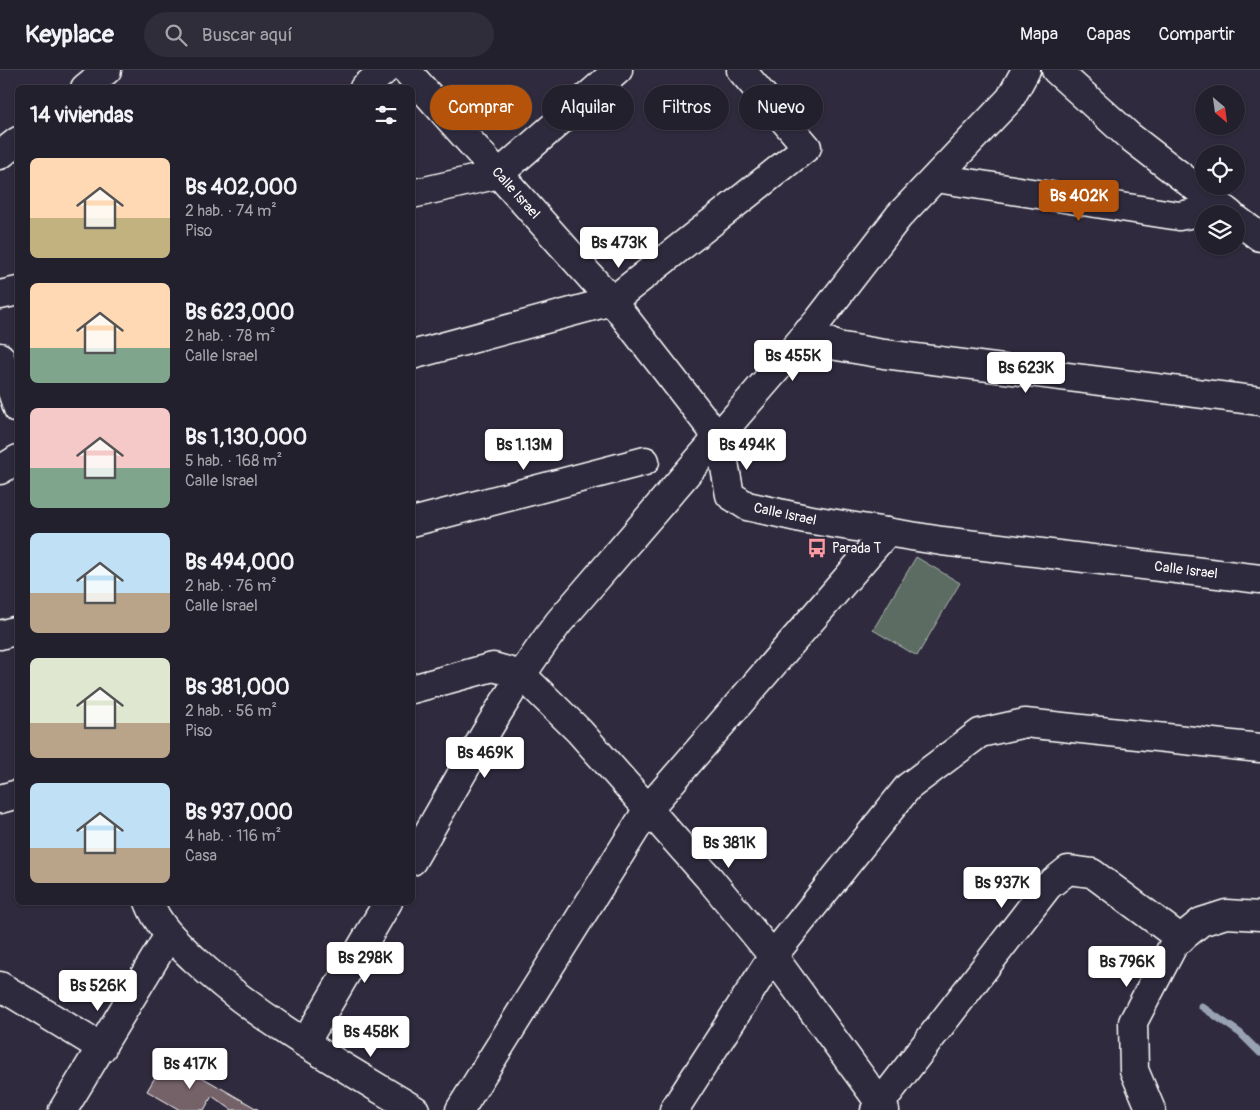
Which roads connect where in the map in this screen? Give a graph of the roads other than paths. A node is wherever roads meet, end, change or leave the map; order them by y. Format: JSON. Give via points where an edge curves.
{"nodes":[{"id":1,"x":107,"y":70,"type":"edge"},
{"id":2,"x":385,"y":70,"type":"edge"},
{"id":3,"x":406,"y":70,"type":"edge"},
{"id":4,"x":618,"y":70,"type":"edge"},
{"id":5,"x":741,"y":70,"type":"edge"},
{"id":6,"x":1026,"y":70,"type":"edge"},
{"id":7,"x":1056,"y":70,"type":"edge"},
{"id":8,"x":89,"y":85,"type":"edge"},
{"id":9,"x":368,"y":85,"type":"edge"},
{"id":10,"x":15,"y":143,"type":"edge"},
{"id":11,"x":0,"y":155,"type":"edge"},
{"id":12,"x":499,"y":174,"type":"junction"},
{"id":13,"x":936,"y":178,"type":"junction"},
{"id":14,"x":415,"y":193,"type":"edge"},
{"id":15,"x":1217,"y":205,"type":"edge"},
{"id":16,"x":1195,"y":215,"type":"edge"},
{"id":17,"x":1245,"y":226,"type":"edge"},
{"id":18,"x":1260,"y":237,"type":"edge"},
{"id":19,"x":15,"y":292,"type":"edge"},
{"id":20,"x":0,"y":295,"type":"edge"},
{"id":21,"x":612,"y":301,"type":"junction"},
{"id":22,"x":808,"y":332,"type":"junction"},
{"id":23,"x":415,"y":354,"type":"edge"},
{"id":24,"x":0,"y":357,"type":"edge"},
{"id":25,"x":1260,"y":401,"type":"edge"},
{"id":26,"x":15,"y":402,"type":"edge"},
{"id":27,"x":15,"y":412,"type":"edge"},
{"id":28,"x":0,"y":420,"type":"edge"},
{"id":29,"x":716,"y":439,"type":"junction"},
{"id":30,"x":645,"y":461,"type":"dead end"},
{"id":31,"x":15,"y":462,"type":"edge"},
{"id":32,"x":0,"y":470,"type":"edge"},
{"id":33,"x":415,"y":521,"type":"edge"},
{"id":34,"x":887,"y":532,"type":"junction"},
{"id":35,"x":1260,"y":579,"type":"edge"},
{"id":36,"x":15,"y":631,"type":"edge"},
{"id":37,"x":0,"y":635,"type":"edge"},
{"id":38,"x":522,"y":675,"type":"junction"},
{"id":39,"x":415,"y":688,"type":"edge"},
{"id":40,"x":1260,"y":748,"type":"edge"},
{"id":41,"x":15,"y":795,"type":"edge"},
{"id":42,"x":0,"y":799,"type":"edge"},
{"id":43,"x":648,"y":809,"type":"junction"},
{"id":44,"x":415,"y":856,"type":"edge"},
{"id":45,"x":151,"y":905,"type":"edge"},
{"id":46,"x":386,"y":905,"type":"edge"},
{"id":47,"x":1260,"y":916,"type":"edge"},
{"id":48,"x":169,"y":935,"type":"junction"},
{"id":49,"x":1181,"y":939,"type":"junction"},
{"id":50,"x":773,"y":956,"type":"junction"},
{"id":51,"x":0,"y":986,"type":"edge"},
{"id":52,"x":305,"y":1043,"type":"junction"},
{"id":53,"x":102,"y":1048,"type":"junction"},
{"id":54,"x":879,"y":1108,"type":"edge"},
{"id":55,"x":63,"y":1110,"type":"edge"},
{"id":56,"x":415,"y":1110,"type":"edge"},
{"id":57,"x":460,"y":1110,"type":"edge"},
{"id":58,"x":674,"y":1110,"type":"edge"},
{"id":59,"x":1151,"y":1110,"type":"edge"}],
"edges":[{"from":1,"to":8,"type":"street"},
{"from":2,"to":9,"type":"street"},
{"from":3,"to":12,"type":"street","name":"Calle Israel"},
{"from":4,"to":12,"type":"street"},
{"from":5,"to":21,"type":"street","via":[[807,147]]},
{"from":6,"to":13,"type":"street","via":[[1010,99]]},
{"from":7,"to":15,"type":"street","via":[[1129,136]]},
{"from":10,"to":11,"type":"street"},
{"from":12,"to":14,"type":"street"},
{"from":12,"to":21,"type":"street","name":"Calle Israel"},
{"from":13,"to":16,"type":"street","via":[[1179,216]]},
{"from":13,"to":22,"type":"street","via":[[899,216]]},
{"from":17,"to":18,"type":"street"},
{"from":19,"to":20,"type":"street"},
{"from":21,"to":23,"type":"street"},
{"from":21,"to":29,"type":"street","name":"Calle Israel"},
{"from":22,"to":25,"type":"street","via":[[837,346],[884,354]]},
{"from":22,"to":29,"type":"street"},
{"from":24,"to":26,"type":"street"},
{"from":27,"to":28,"type":"street"},
{"from":29,"to":34,"type":"street","name":"Calle Israel","via":[[721,446],[730,495],[747,506]]},
{"from":29,"to":38,"type":"street","via":[[559,622]]},
{"from":30,"to":33,"type":"street"},
{"from":31,"to":32,"type":"street"},
{"from":34,"to":35,"type":"street","name":"Calle Israel"},
{"from":34,"to":43,"type":"street"},
{"from":36,"to":37,"type":"street"},
{"from":38,"to":39,"type":"street","via":[[493,667]]},
{"from":38,"to":43,"type":"street","via":[[579,731]]},
{"from":38,"to":44,"type":"street"},
{"from":40,"to":50,"type":"street","via":[[1025,723],[980,733],[908,787]]},
{"from":41,"to":42,"type":"street"},
{"from":43,"to":50,"type":"street"},
{"from":43,"to":57,"type":"street"},
{"from":45,"to":48,"type":"street"},
{"from":46,"to":52,"type":"street"},
{"from":47,"to":49,"type":"street","via":[[1226,914],[1201,922]]},
{"from":48,"to":52,"type":"street","via":[[218,981]]},
{"from":48,"to":53,"type":"street"},
{"from":49,"to":54,"type":"street","via":[[1092,873],[1068,870],[1048,886]]},
{"from":49,"to":59,"type":"street","via":[[1174,944],[1133,1022],[1134,1070]]},
{"from":50,"to":54,"type":"street"},
{"from":50,"to":58,"type":"street"},
{"from":51,"to":53,"type":"street"},
{"from":52,"to":56,"type":"street"},
{"from":53,"to":55,"type":"street"}]}
